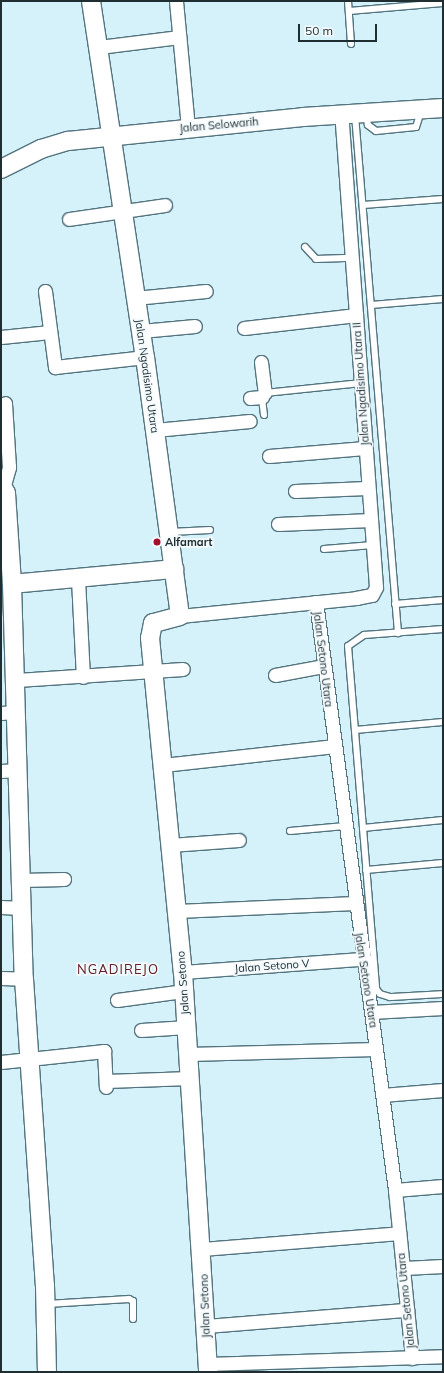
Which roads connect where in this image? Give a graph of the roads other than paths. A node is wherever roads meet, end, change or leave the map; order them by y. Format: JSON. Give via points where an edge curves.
{"nodes":[{"id":1,"x":91,"y":1,"type":"edge"},
{"id":2,"x":176,"y":1,"type":"edge"},
{"id":3,"x":348,"y":1,"type":"edge"},
{"id":4,"x":443,"y":3,"type":"edge"},
{"id":5,"x":349,"y":11,"type":"junction"},
{"id":6,"x":179,"y":37,"type":"junction"},
{"id":7,"x":351,"y":44,"type":"dead end"},
{"id":8,"x":99,"y":47,"type":"junction"},
{"id":9,"x":443,"y":108,"type":"edge"},
{"id":10,"x":354,"y":114,"type":"junction"},
{"id":11,"x":419,"y":118,"type":"dead end"},
{"id":12,"x":188,"y":127,"type":"junction"},
{"id":13,"x":109,"y":137,"type":"junction"},
{"id":14,"x":1,"y":169,"type":"edge"},
{"id":15,"x":443,"y":199,"type":"edge"},
{"id":16,"x":164,"y":205,"type":"dead end"},
{"id":17,"x":363,"y":205,"type":"junction"},
{"id":18,"x":121,"y":210,"type":"junction"},
{"id":19,"x":69,"y":219,"type":"dead end"},
{"id":20,"x":305,"y":247,"type":"dead end"},
{"id":21,"x":352,"y":258,"type":"junction"},
{"id":22,"x":45,"y":291,"type":"dead end"},
{"id":23,"x":206,"y":291,"type":"dead end"},
{"id":24,"x":135,"y":298,"type":"junction"},
{"id":25,"x":443,"y":299,"type":"edge"},
{"id":26,"x":371,"y":305,"type":"junction"},
{"id":27,"x":356,"y":315,"type":"junction"},
{"id":28,"x":195,"y":326,"type":"dead end"},
{"id":29,"x":244,"y":328,"type":"dead end"},
{"id":30,"x":141,"y":331,"type":"junction"},
{"id":31,"x":50,"y":332,"type":"junction"},
{"id":32,"x":1,"y":337,"type":"edge"},
{"id":33,"x":145,"y":357,"type":"junction"},
{"id":34,"x":261,"y":362,"type":"dead end"},
{"id":35,"x":360,"y":383,"type":"junction"},
{"id":36,"x":259,"y":396,"type":"junction"},
{"id":37,"x":5,"y":403,"type":"dead end"},
{"id":38,"x":264,"y":414,"type":"dead end"},
{"id":39,"x":250,"y":421,"type":"dead end"},
{"id":40,"x":155,"y":430,"type":"junction"},
{"id":41,"x":365,"y":448,"type":"junction"},
{"id":42,"x":269,"y":456,"type":"dead end"},
{"id":43,"x":2,"y":485,"type":"edge"},
{"id":44,"x":368,"y":488,"type":"junction"},
{"id":45,"x":295,"y":491,"type":"dead end"},
{"id":46,"x":371,"y":520,"type":"junction"},
{"id":47,"x":278,"y":524,"type":"dead end"},
{"id":48,"x":210,"y":530,"type":"dead end"},
{"id":49,"x":169,"y":532,"type":"junction"},
{"id":50,"x":373,"y":545,"type":"junction"},
{"id":51,"x":324,"y":549,"type":"dead end"},
{"id":52,"x":174,"y":569,"type":"junction"},
{"id":53,"x":78,"y":579,"type":"junction"},
{"id":54,"x":12,"y":584,"type":"junction"},
{"id":55,"x":443,"y":600,"type":"edge"},
{"id":56,"x":316,"y":602,"type":"junction"},
{"id":57,"x":395,"y":604,"type":"junction"},
{"id":58,"x":180,"y":616,"type":"junction"},
{"id":59,"x":443,"y":629,"type":"edge"},
{"id":60,"x":8,"y":632,"type":"edge"},
{"id":61,"x":398,"y":633,"type":"junction"},
{"id":62,"x":324,"y":666,"type":"junction"},
{"id":63,"x":183,"y":669,"type":"dead end"},
{"id":64,"x":153,"y":670,"type":"junction"},
{"id":65,"x":275,"y":675,"type":"dead end"},
{"id":66,"x":83,"y":677,"type":"junction"},
{"id":67,"x":17,"y":680,"type":"junction"},
{"id":68,"x":9,"y":712,"type":"edge"},
{"id":69,"x":443,"y":722,"type":"edge"},
{"id":70,"x":355,"y":730,"type":"junction"},
{"id":71,"x":335,"y":746,"type":"junction"},
{"id":72,"x":163,"y":765,"type":"junction"},
{"id":73,"x":19,"y":770,"type":"junction"},
{"id":74,"x":1,"y":771,"type":"edge"},
{"id":75,"x":443,"y":820,"type":"edge"},
{"id":76,"x":345,"y":826,"type":"junction"},
{"id":77,"x":363,"y":828,"type":"junction"},
{"id":78,"x":290,"y":831,"type":"dead end"},
{"id":79,"x":239,"y":840,"type":"dead end"},
{"id":80,"x":170,"y":845,"type":"junction"},
{"id":81,"x":443,"y":863,"type":"edge"},
{"id":82,"x":366,"y":870,"type":"junction"},
{"id":83,"x":64,"y":879,"type":"dead end"},
{"id":84,"x":21,"y":880,"type":"junction"},
{"id":85,"x":355,"y":903,"type":"junction"},
{"id":86,"x":1,"y":907,"type":"edge"},
{"id":87,"x":22,"y":908,"type":"junction"},
{"id":88,"x":177,"y":911,"type":"junction"},
{"id":89,"x":362,"y":959,"type":"junction"},
{"id":90,"x":183,"y":972,"type":"junction"},
{"id":91,"x":1,"y":978,"type":"edge"},
{"id":92,"x":24,"y":979,"type":"junction"},
{"id":93,"x":184,"y":991,"type":"junction"},
{"id":94,"x":443,"y":994,"type":"edge"},
{"id":95,"x":117,"y":1000,"type":"dead end"},
{"id":96,"x":443,"y":1008,"type":"edge"},
{"id":97,"x":371,"y":1012,"type":"junction"},
{"id":98,"x":186,"y":1027,"type":"junction"},
{"id":99,"x":141,"y":1030,"type":"dead end"},
{"id":100,"x":376,"y":1049,"type":"junction"},
{"id":101,"x":188,"y":1054,"type":"junction"},
{"id":102,"x":29,"y":1059,"type":"junction"},
{"id":103,"x":1,"y":1062,"type":"edge"},
{"id":104,"x":190,"y":1078,"type":"junction"},
{"id":105,"x":443,"y":1090,"type":"edge"},
{"id":106,"x":382,"y":1095,"type":"junction"},
{"id":107,"x":443,"y":1186,"type":"edge"},
{"id":108,"x":395,"y":1190,"type":"junction"},
{"id":109,"x":399,"y":1233,"type":"junction"},
{"id":110,"x":202,"y":1249,"type":"junction"},
{"id":111,"x":443,"y":1266,"type":"edge"},
{"id":112,"x":404,"y":1268,"type":"junction"},
{"id":113,"x":45,"y":1304,"type":"junction"},
{"id":114,"x":407,"y":1310,"type":"junction"},
{"id":115,"x":133,"y":1319,"type":"dead end"},
{"id":116,"x":206,"y":1326,"type":"junction"},
{"id":117,"x":443,"y":1356,"type":"edge"},
{"id":118,"x":412,"y":1358,"type":"junction"},
{"id":119,"x":208,"y":1368,"type":"edge"},
{"id":120,"x":47,"y":1372,"type":"edge"}],
"edges":[{"from":1,"to":8,"type":"street","name":"Jalan Ngadisimo Utara"},
{"from":2,"to":6,"type":"street"},
{"from":3,"to":5,"type":"lane"},
{"from":4,"to":5,"type":"lane"},
{"from":5,"to":7,"type":"lane"},
{"from":6,"to":8,"type":"street"},
{"from":6,"to":12,"type":"street"},
{"from":8,"to":13,"type":"street","name":"Jalan Ngadisimo Utara"},
{"from":9,"to":10,"type":"street","name":"Jalan Selowarih"},
{"from":10,"to":11,"type":"lane","via":[[376,131],[416,127]]},
{"from":10,"to":12,"type":"street","name":"Jalan Selowarih"},
{"from":10,"to":17,"type":"lane"},
{"from":10,"to":21,"type":"street","name":"Jalan Ngadisimo Utara II"},
{"from":12,"to":13,"type":"street","name":"Jalan Selowarih"},
{"from":13,"to":14,"type":"street","name":"Jalan Selowarih","via":[[55,144]]},
{"from":13,"to":18,"type":"street","name":"Jalan Ngadisimo Utara"},
{"from":15,"to":17,"type":"lane"},
{"from":16,"to":18,"type":"street"},
{"from":17,"to":26,"type":"lane"},
{"from":18,"to":19,"type":"street"},
{"from":18,"to":24,"type":"street","name":"Jalan Ngadisimo Utara"},
{"from":20,"to":21,"type":"lane","via":[[316,259]]},
{"from":21,"to":27,"type":"street","name":"Jalan Ngadisimo Utara II"},
{"from":22,"to":31,"type":"street"},
{"from":23,"to":24,"type":"street"},
{"from":24,"to":30,"type":"street","name":"Jalan Ngadisimo Utara"},
{"from":25,"to":26,"type":"lane"},
{"from":26,"to":57,"type":"lane"},
{"from":27,"to":29,"type":"street"},
{"from":27,"to":35,"type":"street","name":"Jalan Ngadisimo Utara II"},
{"from":28,"to":30,"type":"street"},
{"from":30,"to":33,"type":"street","name":"Jalan Ngadisimo Utara"},
{"from":31,"to":32,"type":"street"},
{"from":31,"to":33,"type":"street","via":[[54,364],[58,369]]},
{"from":33,"to":40,"type":"street","name":"Jalan Ngadisimo Utara"},
{"from":34,"to":36,"type":"street"},
{"from":35,"to":36,"type":"lane"},
{"from":35,"to":41,"type":"street","name":"Jalan Ngadisimo Utara II"},
{"from":36,"to":38,"type":"lane"},
{"from":37,"to":43,"type":"street","via":[[9,467]]},
{"from":39,"to":40,"type":"street"},
{"from":40,"to":49,"type":"street","name":"Jalan Ngadisimo Utara"},
{"from":41,"to":42,"type":"street"},
{"from":41,"to":44,"type":"street","name":"Jalan Ngadisimo Utara II"},
{"from":43,"to":54,"type":"street"},
{"from":44,"to":45,"type":"street"},
{"from":44,"to":46,"type":"street","name":"Jalan Ngadisimo Utara II"},
{"from":46,"to":47,"type":"street"},
{"from":46,"to":50,"type":"street","name":"Jalan Ngadisimo Utara II"},
{"from":48,"to":49,"type":"lane"},
{"from":49,"to":52,"type":"street","name":"Jalan Ngadisimo Utara"},
{"from":50,"to":51,"type":"lane"},
{"from":50,"to":56,"type":"street","name":"Jalan Ngadisimo Utara II","via":[[377,572],[372,595]]},
{"from":52,"to":53,"type":"street"},
{"from":52,"to":58,"type":"street","name":"Jalan Ngadisimo Utara"},
{"from":53,"to":54,"type":"street"},
{"from":53,"to":66,"type":"street"},
{"from":54,"to":60,"type":"street"},
{"from":55,"to":57,"type":"lane"},
{"from":56,"to":58,"type":"street"},
{"from":56,"to":62,"type":"street","name":"Jalan Setono Utara"},
{"from":57,"to":61,"type":"lane"},
{"from":58,"to":64,"type":"street","name":"Jalan Setono","via":[[153,624],[150,638]]},
{"from":59,"to":61,"type":"lane"},
{"from":60,"to":67,"type":"street"},
{"from":61,"to":70,"type":"lane","via":[[364,635],[348,646]]},
{"from":62,"to":65,"type":"street"},
{"from":62,"to":71,"type":"street","name":"Jalan Setono Utara"},
{"from":63,"to":64,"type":"street"},
{"from":64,"to":66,"type":"street"},
{"from":64,"to":72,"type":"street","name":"Jalan Setono"},
{"from":66,"to":67,"type":"street"},
{"from":67,"to":68,"type":"street"},
{"from":68,"to":73,"type":"street"},
{"from":69,"to":70,"type":"lane"},
{"from":70,"to":77,"type":"lane"},
{"from":71,"to":72,"type":"street"},
{"from":71,"to":76,"type":"street","name":"Jalan Setono Utara"},
{"from":72,"to":80,"type":"street","name":"Jalan Setono"},
{"from":73,"to":74,"type":"street"},
{"from":73,"to":84,"type":"street"},
{"from":75,"to":77,"type":"lane"},
{"from":76,"to":78,"type":"lane"},
{"from":76,"to":85,"type":"street","name":"Jalan Setono Utara"},
{"from":77,"to":82,"type":"lane"},
{"from":79,"to":80,"type":"street"},
{"from":80,"to":88,"type":"street","name":"Jalan Setono"},
{"from":81,"to":82,"type":"lane"},
{"from":82,"to":94,"type":"lane","via":[[376,989],[380,994],[390,997]]},
{"from":83,"to":84,"type":"street"},
{"from":84,"to":87,"type":"street"},
{"from":85,"to":88,"type":"street"},
{"from":85,"to":89,"type":"street","name":"Jalan Setono Utara"},
{"from":86,"to":87,"type":"street"},
{"from":87,"to":92,"type":"street"},
{"from":88,"to":90,"type":"street","name":"Jalan Setono"},
{"from":89,"to":90,"type":"street","name":"Jalan Setono V"},
{"from":89,"to":97,"type":"street","name":"Jalan Setono Utara"},
{"from":90,"to":93,"type":"street","name":"Jalan Setono"},
{"from":91,"to":92,"type":"street"},
{"from":92,"to":102,"type":"street"},
{"from":93,"to":95,"type":"street"},
{"from":93,"to":98,"type":"street","name":"Jalan Setono"},
{"from":96,"to":97,"type":"street"},
{"from":97,"to":100,"type":"street","name":"Jalan Setono Utara"},
{"from":98,"to":99,"type":"street"},
{"from":98,"to":101,"type":"street","name":"Jalan Setono"},
{"from":100,"to":101,"type":"street"},
{"from":100,"to":106,"type":"street","name":"Jalan Setono Utara"},
{"from":101,"to":104,"type":"street","name":"Jalan Setono"},
{"from":102,"to":103,"type":"street"},
{"from":102,"to":104,"type":"street","via":[[104,1046],[106,1084]]},
{"from":102,"to":113,"type":"street"},
{"from":104,"to":110,"type":"street","name":"Jalan Setono"},
{"from":105,"to":106,"type":"street"},
{"from":106,"to":108,"type":"street","name":"Jalan Setono Utara"},
{"from":107,"to":108,"type":"street"},
{"from":108,"to":109,"type":"street","name":"Jalan Setono Utara"},
{"from":109,"to":110,"type":"street"},
{"from":109,"to":112,"type":"street","name":"Jalan Setono Utara"},
{"from":110,"to":116,"type":"street","name":"Jalan Setono"},
{"from":111,"to":112,"type":"street"},
{"from":112,"to":114,"type":"street","name":"Jalan Setono Utara"},
{"from":113,"to":115,"type":"lane","via":[[129,1299],[133,1301]]},
{"from":113,"to":120,"type":"street"},
{"from":114,"to":116,"type":"street"},
{"from":114,"to":118,"type":"street","name":"Jalan Setono Utara"},
{"from":116,"to":119,"type":"street","name":"Jalan Setono"},
{"from":117,"to":118,"type":"street"},
{"from":118,"to":119,"type":"street"}]}
